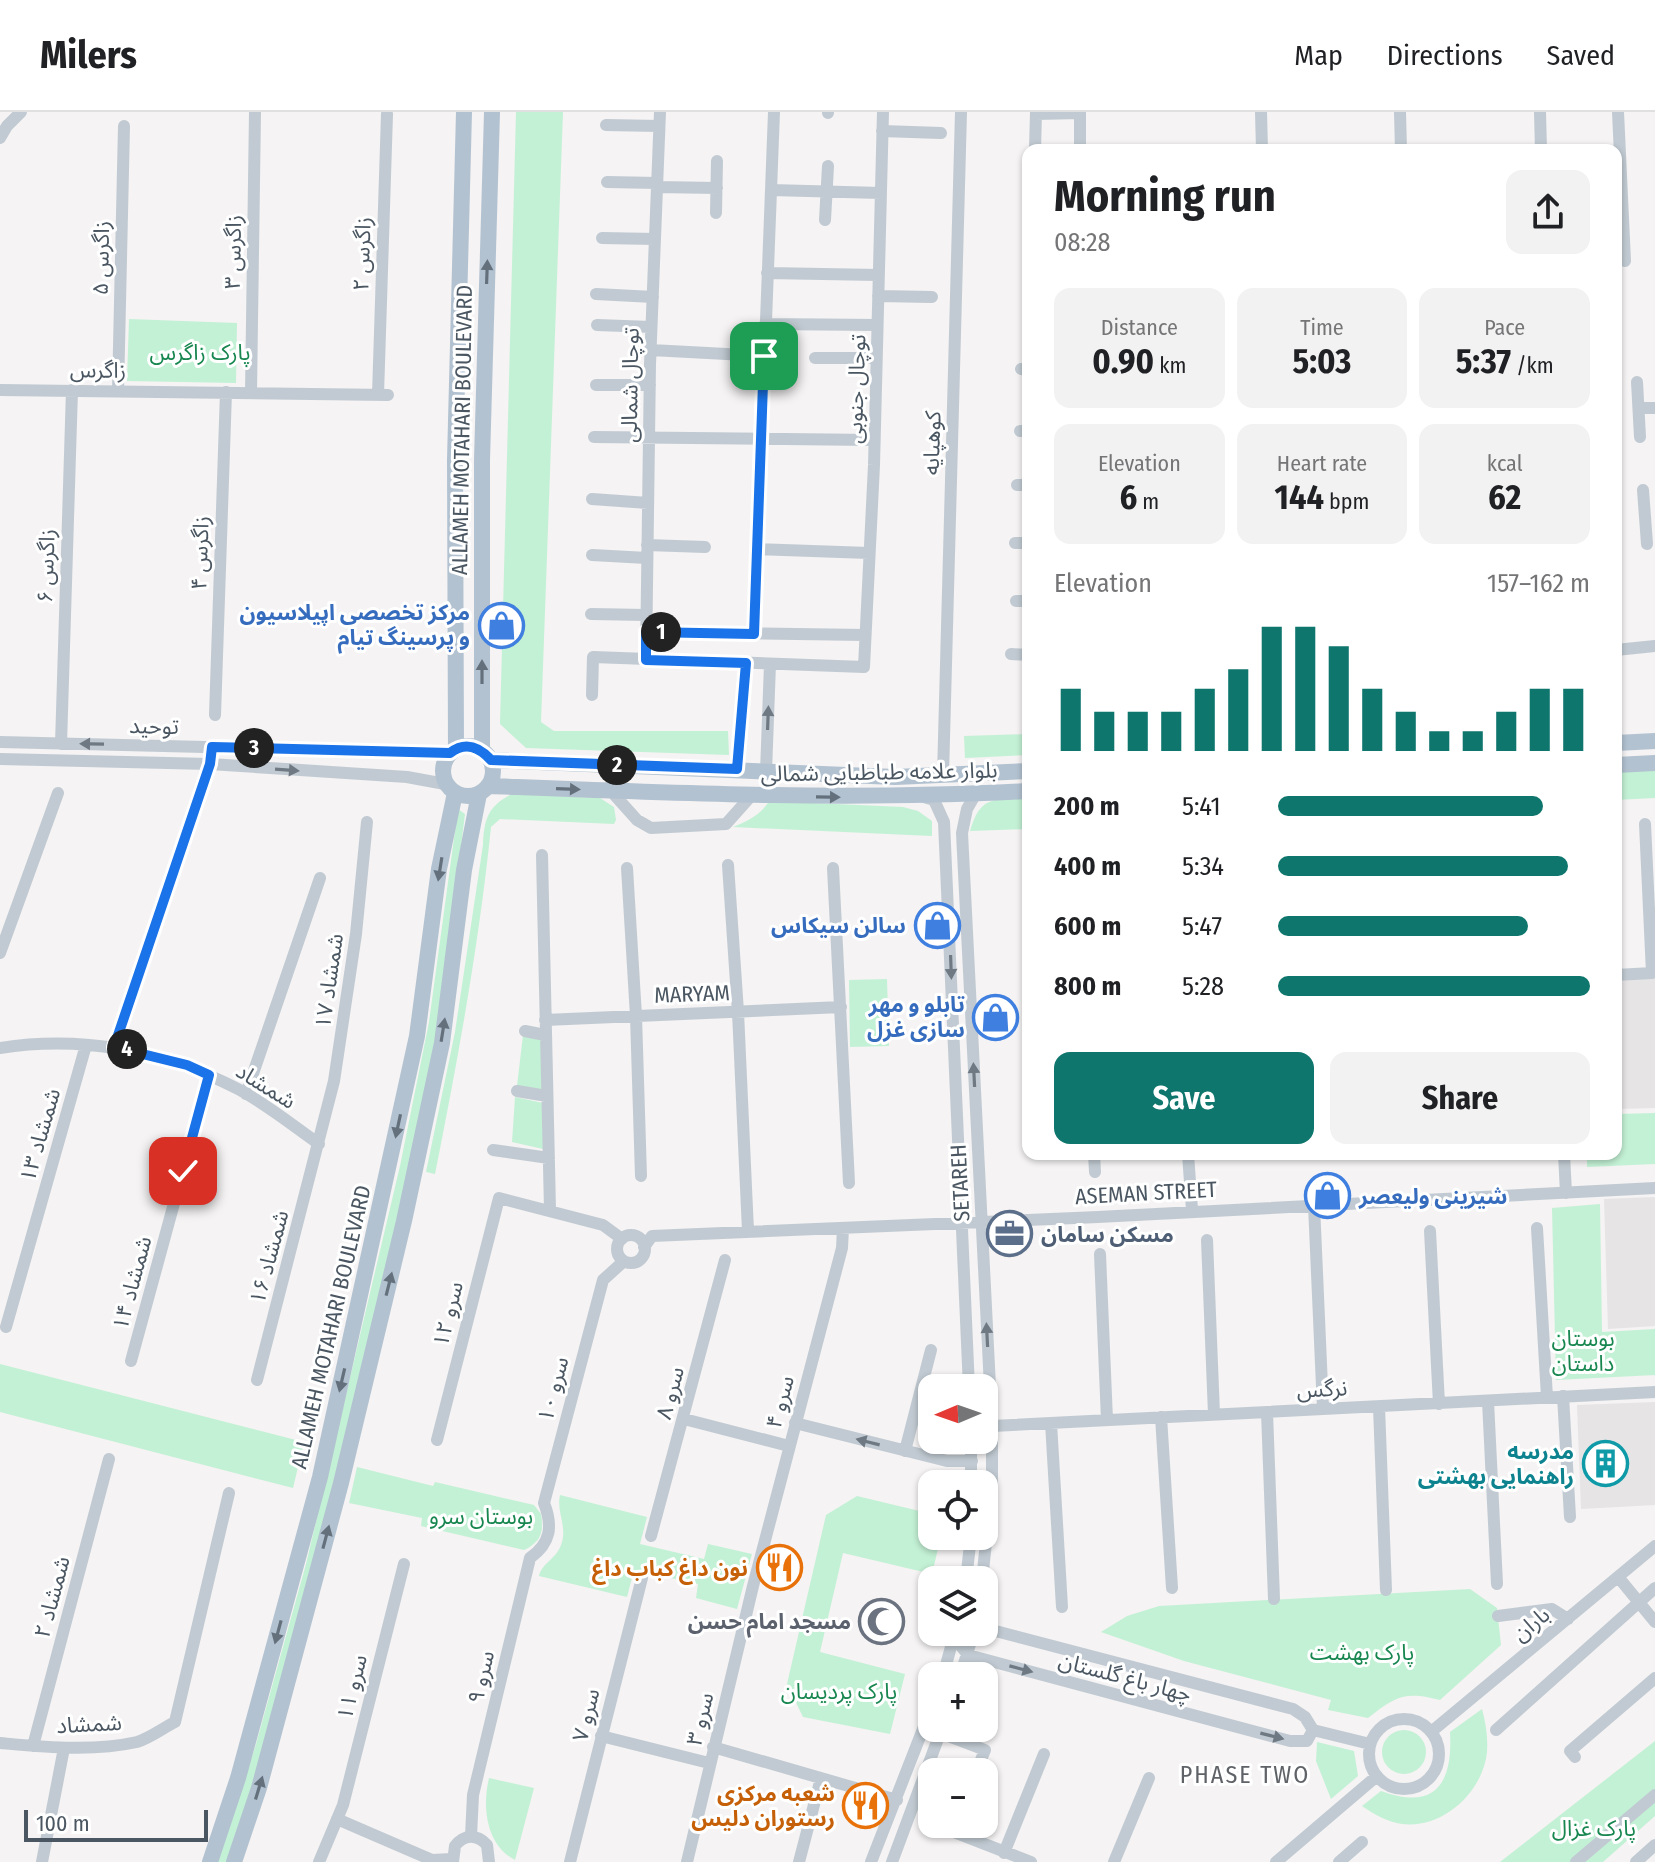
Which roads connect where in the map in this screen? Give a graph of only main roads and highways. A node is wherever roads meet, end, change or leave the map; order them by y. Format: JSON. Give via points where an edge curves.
{"nodes":[{"id":1,"x":464,"y":112,"type":"edge"},
{"id":2,"x":492,"y":112,"type":"edge"},
{"id":3,"x":1655,"y":741,"type":"edge"},
{"id":4,"x":1622,"y":743,"type":"edge"},
{"id":5,"x":453,"y":751,"type":"junction"},
{"id":6,"x":486,"y":755,"type":"junction"},
{"id":7,"x":1655,"y":763,"type":"edge"},
{"id":8,"x":1622,"y":765,"type":"edge"},
{"id":9,"x":1022,"y":771,"type":"edge"},
{"id":10,"x":450,"y":788,"type":"junction"},
{"id":11,"x":485,"y":790,"type":"junction"},
{"id":12,"x":1022,"y":791,"type":"edge"},
{"id":13,"x":210,"y":1862,"type":"edge"},
{"id":14,"x":234,"y":1862,"type":"edge"}],
"edges":[{"from":1,"to":5,"type":"main road","name":"ALLAMEH MOTAHARI BOULEVARD"},
{"from":6,"to":2,"type":"main road","name":"ALLAMEH MOTAHARI BOULEVARD","one_way":true,"via":[[482,460]]},
{"from":3,"to":4,"type":"main road"},
{"from":5,"to":6,"type":"main road","via":[[469,746]]},
{"from":5,"to":10,"type":"main road","via":[[442,771]]},
{"from":6,"to":9,"type":"main road","name":"بلوار علامه طباطبایی شمالی","via":[[895,777]]},
{"from":6,"to":11,"type":"main road","via":[[494,773]]},
{"from":7,"to":8,"type":"main road"},
{"from":10,"to":11,"type":"main road","via":[[467,796]]},
{"from":10,"to":13,"type":"main road","name":"ALLAMEH MOTAHARI BOULEVARD","one_way":true,"via":[[417,1036],[327,1446],[242,1764]]},
{"from":11,"to":12,"type":"main road","name":"بلوار علامه طباطبایی شمالی","one_way":true,"via":[[924,797]]},
{"from":14,"to":11,"type":"main road","name":"ALLAMEH MOTAHARI BOULEVARD","one_way":true,"via":[[337,1498],[404,1221],[442,1043],[464,870]]}]}
